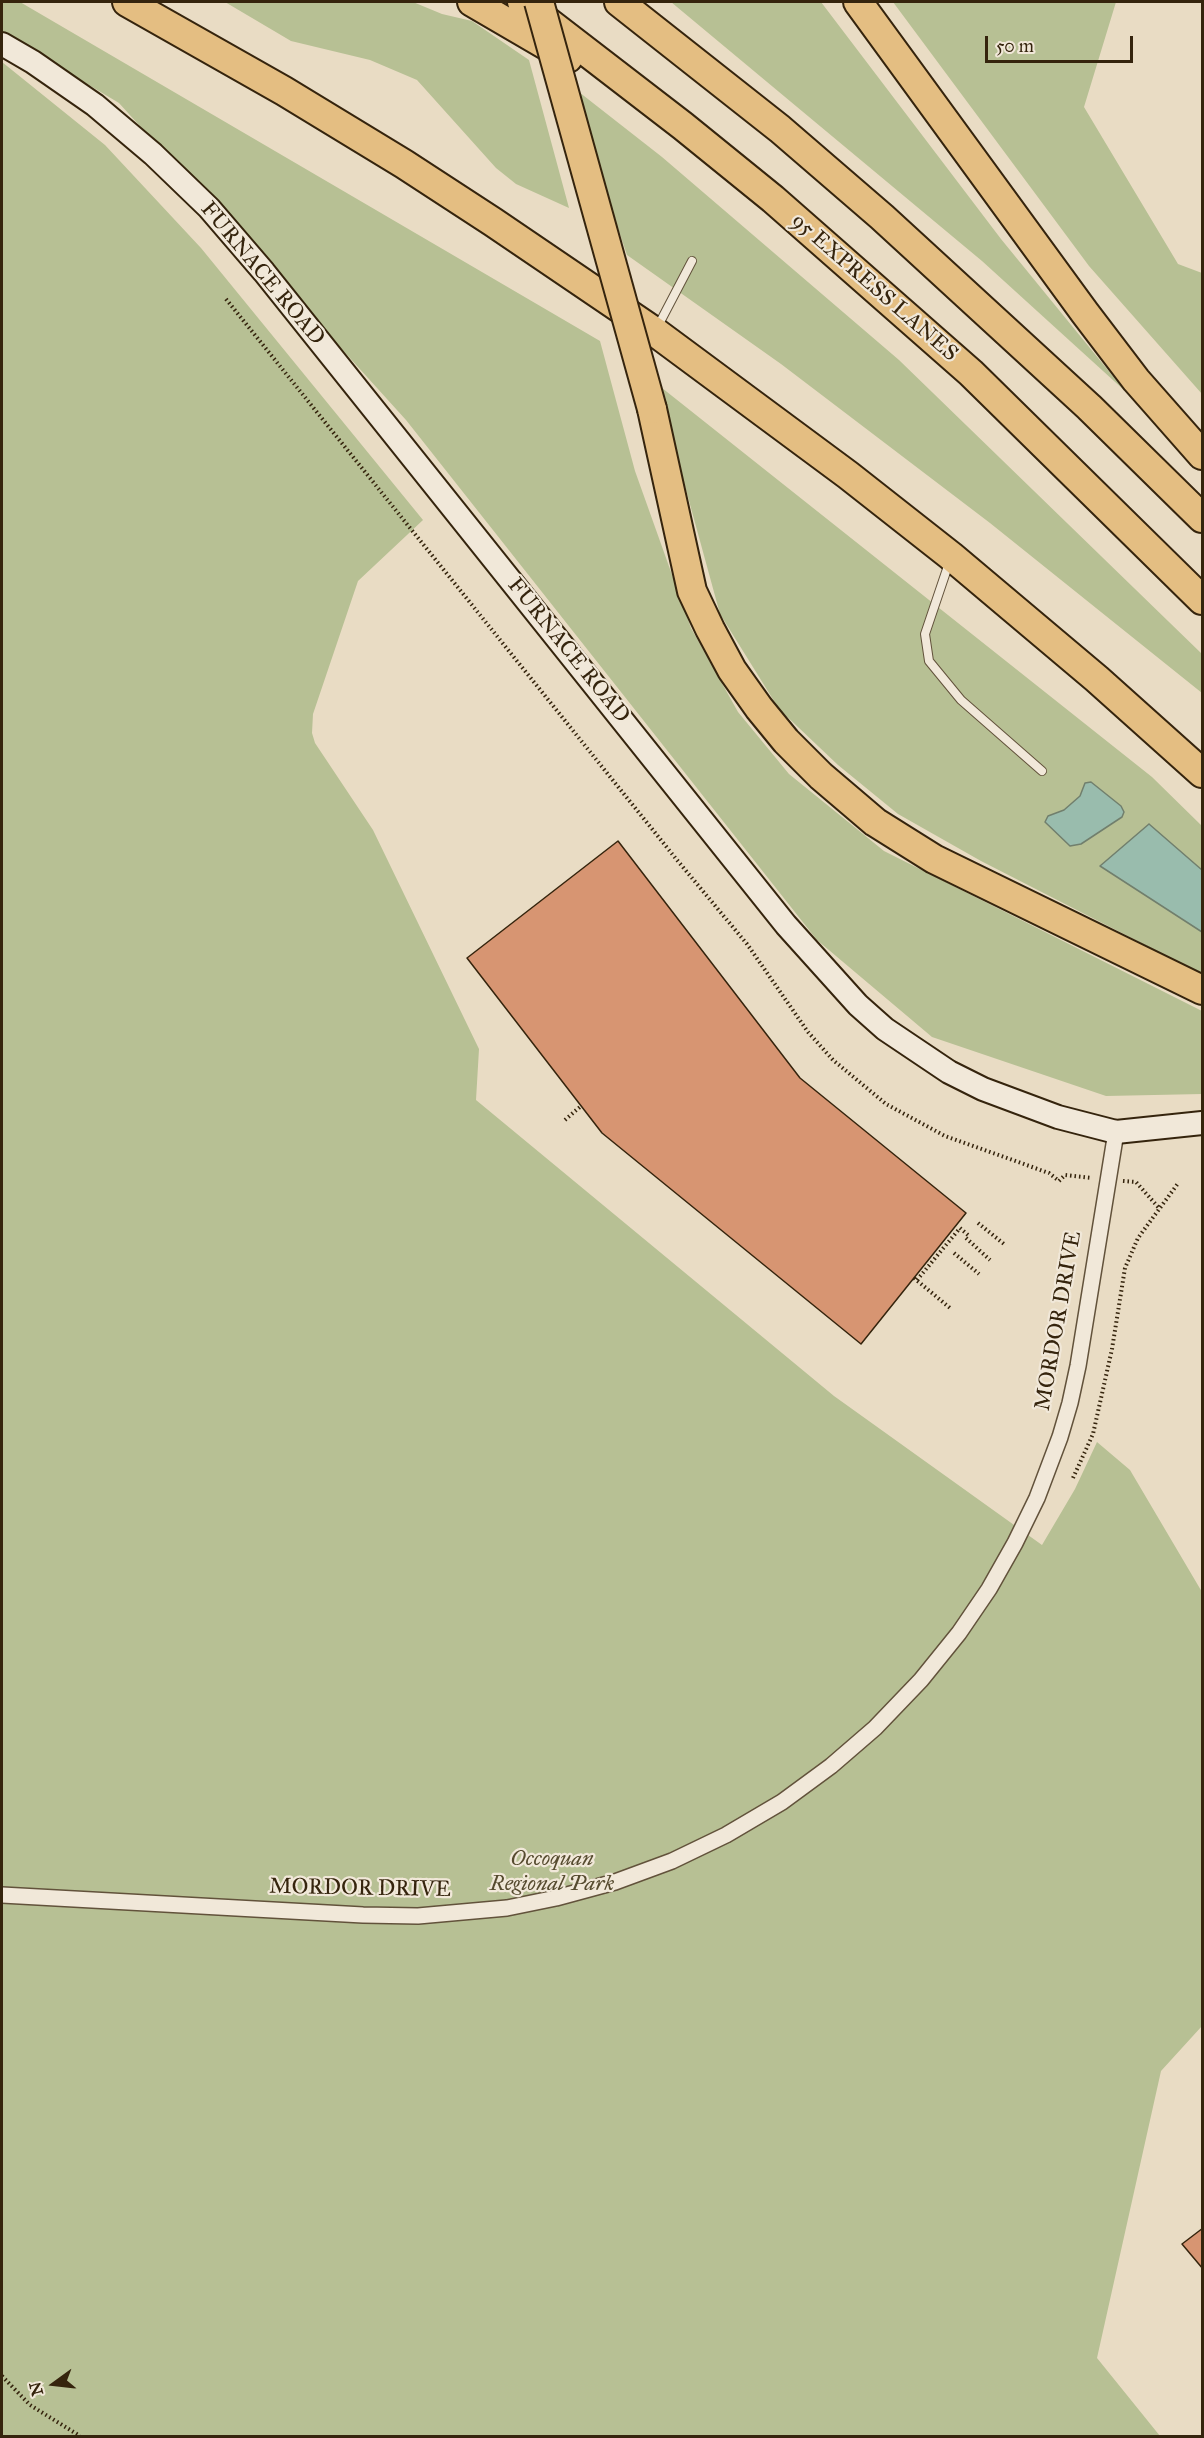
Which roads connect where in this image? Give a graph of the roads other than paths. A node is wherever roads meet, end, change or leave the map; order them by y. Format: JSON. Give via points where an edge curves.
{"nodes":[{"id":1,"x":127,"y":2,"type":"edge"},
{"id":2,"x":472,"y":2,"type":"edge"},
{"id":3,"x":522,"y":2,"type":"edge"},
{"id":4,"x":539,"y":2,"type":"edge"},
{"id":5,"x":619,"y":2,"type":"edge"},
{"id":6,"x":858,"y":2,"type":"edge"},
{"id":7,"x":2,"y":44,"type":"edge"},
{"id":8,"x":683,"y":126,"type":"junction"},
{"id":9,"x":692,"y":261,"type":"dead end"},
{"id":10,"x":655,"y":332,"type":"junction"},
{"id":11,"x":1203,"y":455,"type":"edge"},
{"id":12,"x":1203,"y":518,"type":"edge"},
{"id":13,"x":951,"y":556,"type":"junction"},
{"id":14,"x":1203,"y":600,"type":"edge"},
{"id":15,"x":1042,"y":771,"type":"dead end"},
{"id":16,"x":1203,"y":773,"type":"edge"},
{"id":17,"x":1203,"y":990,"type":"edge"},
{"id":18,"x":1203,"y":1123,"type":"edge"},
{"id":19,"x":1116,"y":1132,"type":"junction"},
{"id":20,"x":2,"y":1895,"type":"edge"}],
"edges":[{"from":1,"to":10,"type":"highway","via":[[404,164]]},
{"from":2,"to":8,"type":"highway"},
{"from":3,"to":8,"type":"highway","name":"95 EXPRESS LANES"},
{"from":4,"to":17,"type":"highway","bridge":true,"via":[[652,409],[692,591],[732,670],[786,741],[875,822],[934,859]]},
{"from":5,"to":12,"type":"highway","via":[[780,129],[882,217]]},
{"from":6,"to":11,"type":"highway","via":[[1136,380]]},
{"from":7,"to":19,"type":"main road","name":"FURNACE ROAD","via":[[95,105],[209,208],[786,925],[858,1005],[916,1052],[983,1089],[1077,1123]]},
{"from":8,"to":14,"type":"highway","name":"95 EXPRESS LANES","via":[[773,199],[971,373]]},
{"from":9,"to":10,"type":"lane"},
{"from":10,"to":13,"type":"highway"},
{"from":13,"to":15,"type":"lane","via":[[925,634],[929,661],[961,700]]},
{"from":13,"to":16,"type":"highway"},
{"from":18,"to":19,"type":"main road","name":"FURNACE ROAD"},
{"from":19,"to":20,"type":"street","name":"MORDOR DRIVE","via":[[1070,1403],[1037,1498],[1015,1543],[959,1633],[921,1680],[875,1728],[782,1802],[726,1834],[615,1882],[497,1909],[418,1916],[363,1915]]}]}
